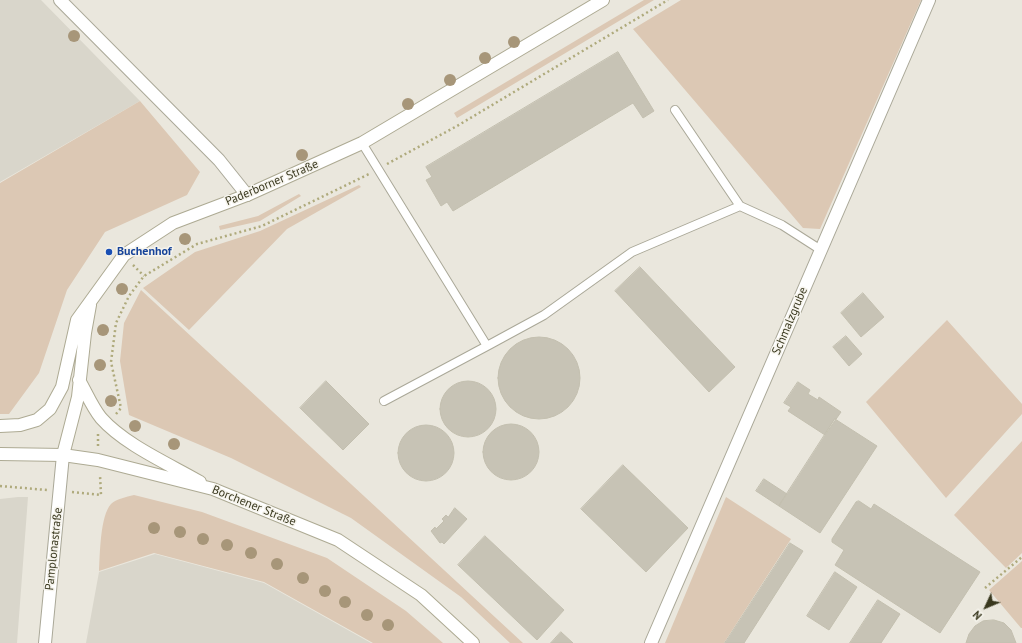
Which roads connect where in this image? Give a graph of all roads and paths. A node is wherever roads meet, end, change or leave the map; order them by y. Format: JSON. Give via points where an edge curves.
{"nodes":[{"id":1,"x":60,"y":0,"type":"edge"},
{"id":2,"x":603,"y":0,"type":"edge"},
{"id":3,"x":668,"y":0,"type":"edge"},
{"id":4,"x":929,"y":0,"type":"edge"},
{"id":5,"x":675,"y":110,"type":"dead end"},
{"id":6,"x":362,"y":143,"type":"junction"},
{"id":7,"x":378,"y":170,"type":"junction"},
{"id":8,"x":247,"y":195,"type":"junction"},
{"id":9,"x":740,"y":206,"type":"junction"},
{"id":10,"x":821,"y":250,"type":"junction"},
{"id":11,"x":91,"y":301,"type":"junction"},
{"id":12,"x":487,"y":346,"type":"junction"},
{"id":13,"x":79,"y":380,"type":"junction"},
{"id":14,"x":384,"y":401,"type":"dead end"},
{"id":15,"x":107,"y":424,"type":"junction"},
{"id":16,"x":0,"y":426,"type":"edge"},
{"id":17,"x":0,"y":454,"type":"edge"},
{"id":18,"x":63,"y":455,"type":"junction"},
{"id":19,"x":98,"y":460,"type":"junction"},
{"id":20,"x":0,"y":486,"type":"edge"},
{"id":21,"x":213,"y":489,"type":"junction"},
{"id":22,"x":60,"y":491,"type":"junction"},
{"id":23,"x":1022,"y":557,"type":"edge"},
{"id":24,"x":985,"y":588,"type":"dead end"},
{"id":25,"x":44,"y":643,"type":"edge"},
{"id":26,"x":473,"y":643,"type":"edge"},
{"id":27,"x":651,"y":643,"type":"edge"}],
"edges":[{"from":1,"to":8,"type":"main road","via":[[219,160]]},
{"from":2,"to":6,"type":"main road","name":"Paderborner Straße"},
{"from":3,"to":7,"type":"path"},
{"from":4,"to":10,"type":"main road","name":"Schmalzgrube"},
{"from":5,"to":9,"type":"lane"},
{"from":6,"to":7,"type":"lane"},
{"from":6,"to":8,"type":"main road","name":"Paderborner Straße"},
{"from":7,"to":12,"type":"lane"},
{"from":7,"to":15,"type":"path","via":[[262,226],[197,244],[144,276],[129,296],[116,323],[111,362],[121,408]]},
{"from":8,"to":11,"type":"main road","name":"Paderborner Straße","via":[[173,223],[124,255]]},
{"from":9,"to":10,"type":"lane","via":[[782,225]]},
{"from":9,"to":12,"type":"lane","via":[[632,252],[544,315]]},
{"from":10,"to":27,"type":"main road","name":"Schmalzgrube"},
{"from":11,"to":13,"type":"main road","name":"Paderborner Straße"},
{"from":11,"to":16,"type":"main road","via":[[77,320],[62,387],[50,409],[37,420],[20,425]]},
{"from":12,"to":14,"type":"lane"},
{"from":13,"to":15,"type":"main road","via":[[100,417]]},
{"from":13,"to":18,"type":"main road","name":"Paderborner Straße","via":[[78,397]]},
{"from":15,"to":19,"type":"path","via":[[97,434]]},
{"from":15,"to":21,"type":"main road","via":[[135,445]]},
{"from":17,"to":18,"type":"main road","name":"Borchener Straße"},
{"from":18,"to":19,"type":"main road","name":"Borchener Straße"},
{"from":18,"to":22,"type":"main road","name":"Pamplonastraße"},
{"from":19,"to":21,"type":"main road","name":"Borchener Straße"},
{"from":19,"to":22,"type":"path","via":[[101,495]]},
{"from":20,"to":22,"type":"path"},
{"from":21,"to":26,"type":"main road","name":"Borchener Straße","via":[[338,540],[421,595]]},
{"from":22,"to":25,"type":"main road","name":"Pamplonastraße"},
{"from":23,"to":24,"type":"path"}]}
